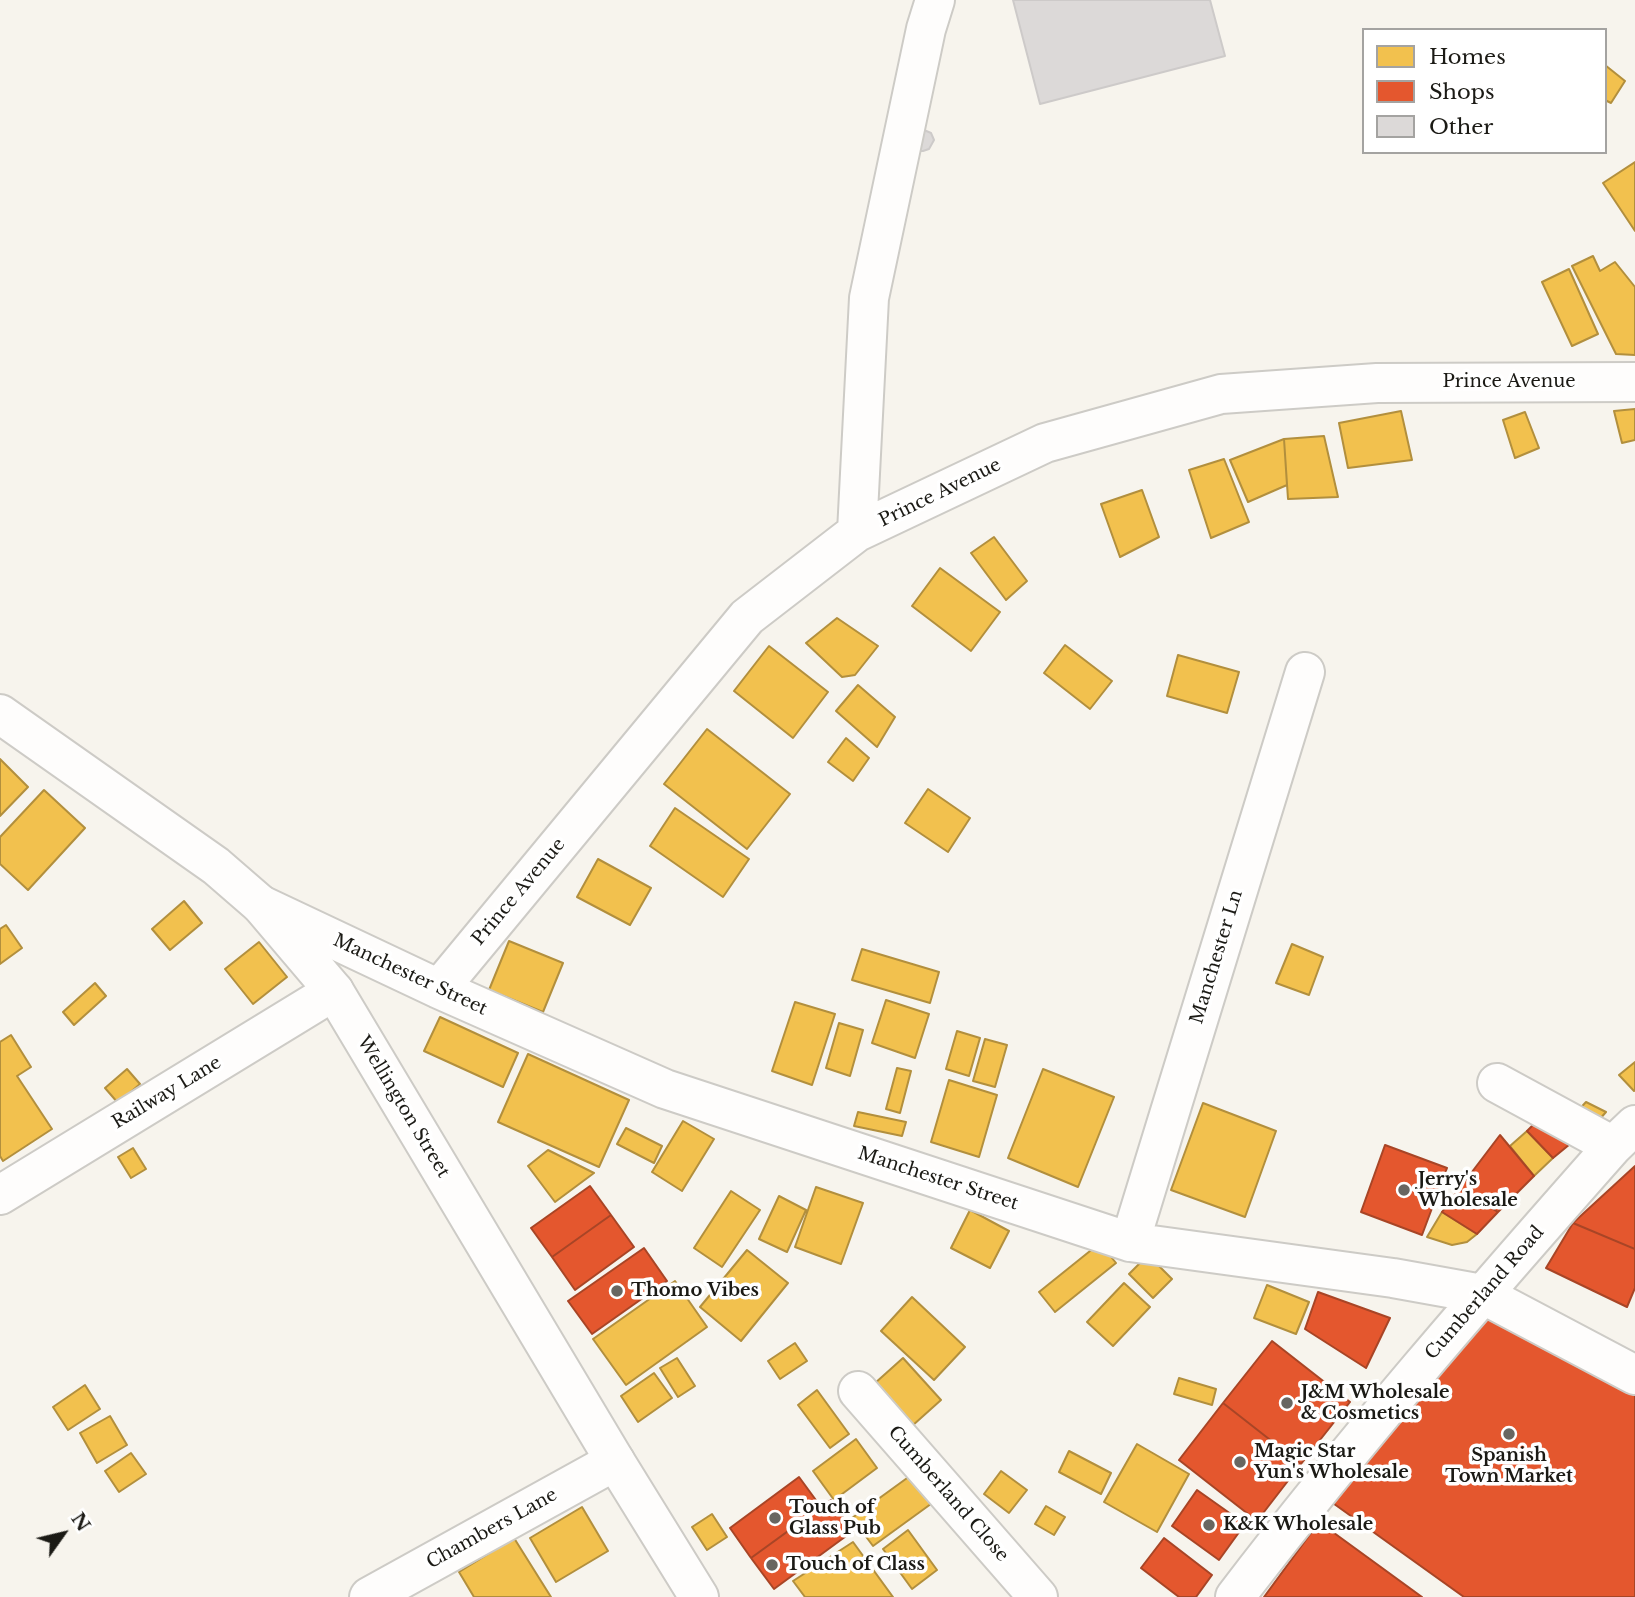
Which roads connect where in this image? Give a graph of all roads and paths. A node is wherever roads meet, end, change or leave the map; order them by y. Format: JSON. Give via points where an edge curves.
{"nodes":[{"id":1,"x":935,"y":0,"type":"edge"},
{"id":2,"x":1635,"y":382,"type":"edge"},
{"id":3,"x":857,"y":532,"type":"junction"},
{"id":4,"x":1305,"y":672,"type":"dead end"},
{"id":5,"x":0,"y":713,"type":"edge"},
{"id":6,"x":261,"y":905,"type":"junction"},
{"id":7,"x":439,"y":989,"type":"junction"},
{"id":8,"x":334,"y":991,"type":"junction"},
{"id":9,"x":1497,"y":1083,"type":"dead end"},
{"id":10,"x":1624,"y":1136,"type":"edge"},
{"id":11,"x":0,"y":1195,"type":"edge"},
{"id":12,"x":1130,"y":1242,"type":"junction"},
{"id":13,"x":1482,"y":1294,"type":"junction"},
{"id":14,"x":1635,"y":1375,"type":"edge"},
{"id":15,"x":858,"y":1391,"type":"dead end"},
{"id":16,"x":615,"y":1461,"type":"junction"},
{"id":17,"x":369,"y":1597,"type":"edge"},
{"id":18,"x":699,"y":1597,"type":"edge"},
{"id":19,"x":1038,"y":1597,"type":"edge"},
{"id":20,"x":1235,"y":1597,"type":"edge"}],
"edges":[{"from":1,"to":3,"type":"street","via":[[869,298]]},
{"from":2,"to":3,"type":"street","name":"Prince Avenue","via":[[1377,383],[1221,394],[1045,443]]},
{"from":3,"to":7,"type":"street","name":"Prince Avenue","via":[[747,617]]},
{"from":4,"to":12,"type":"street","name":"Manchester Ln"},
{"from":5,"to":6,"type":"street","name":"Wellington Street","via":[[216,866]]},
{"from":6,"to":7,"type":"street","name":"Manchester Street"},
{"from":6,"to":8,"type":"street","name":"Wellington Street"},
{"from":7,"to":12,"type":"street","name":"Manchester Street","via":[[665,1089]]},
{"from":8,"to":11,"type":"street","name":"Railway Lane"},
{"from":8,"to":16,"type":"street","name":"Wellington Street"},
{"from":9,"to":10,"type":"street"},
{"from":10,"to":13,"type":"street","name":"Cumberland Road"},
{"from":12,"to":13,"type":"street","name":"Manchester Street"},
{"from":13,"to":14,"type":"street","name":"Manchester Street"},
{"from":13,"to":20,"type":"street","name":"Cumberland Road","via":[[1298,1514]]},
{"from":15,"to":19,"type":"street","name":"Cumberland Close"},
{"from":16,"to":17,"type":"street","name":"Chambers Lane"},
{"from":16,"to":18,"type":"street","name":"Wellington Street"}]}
